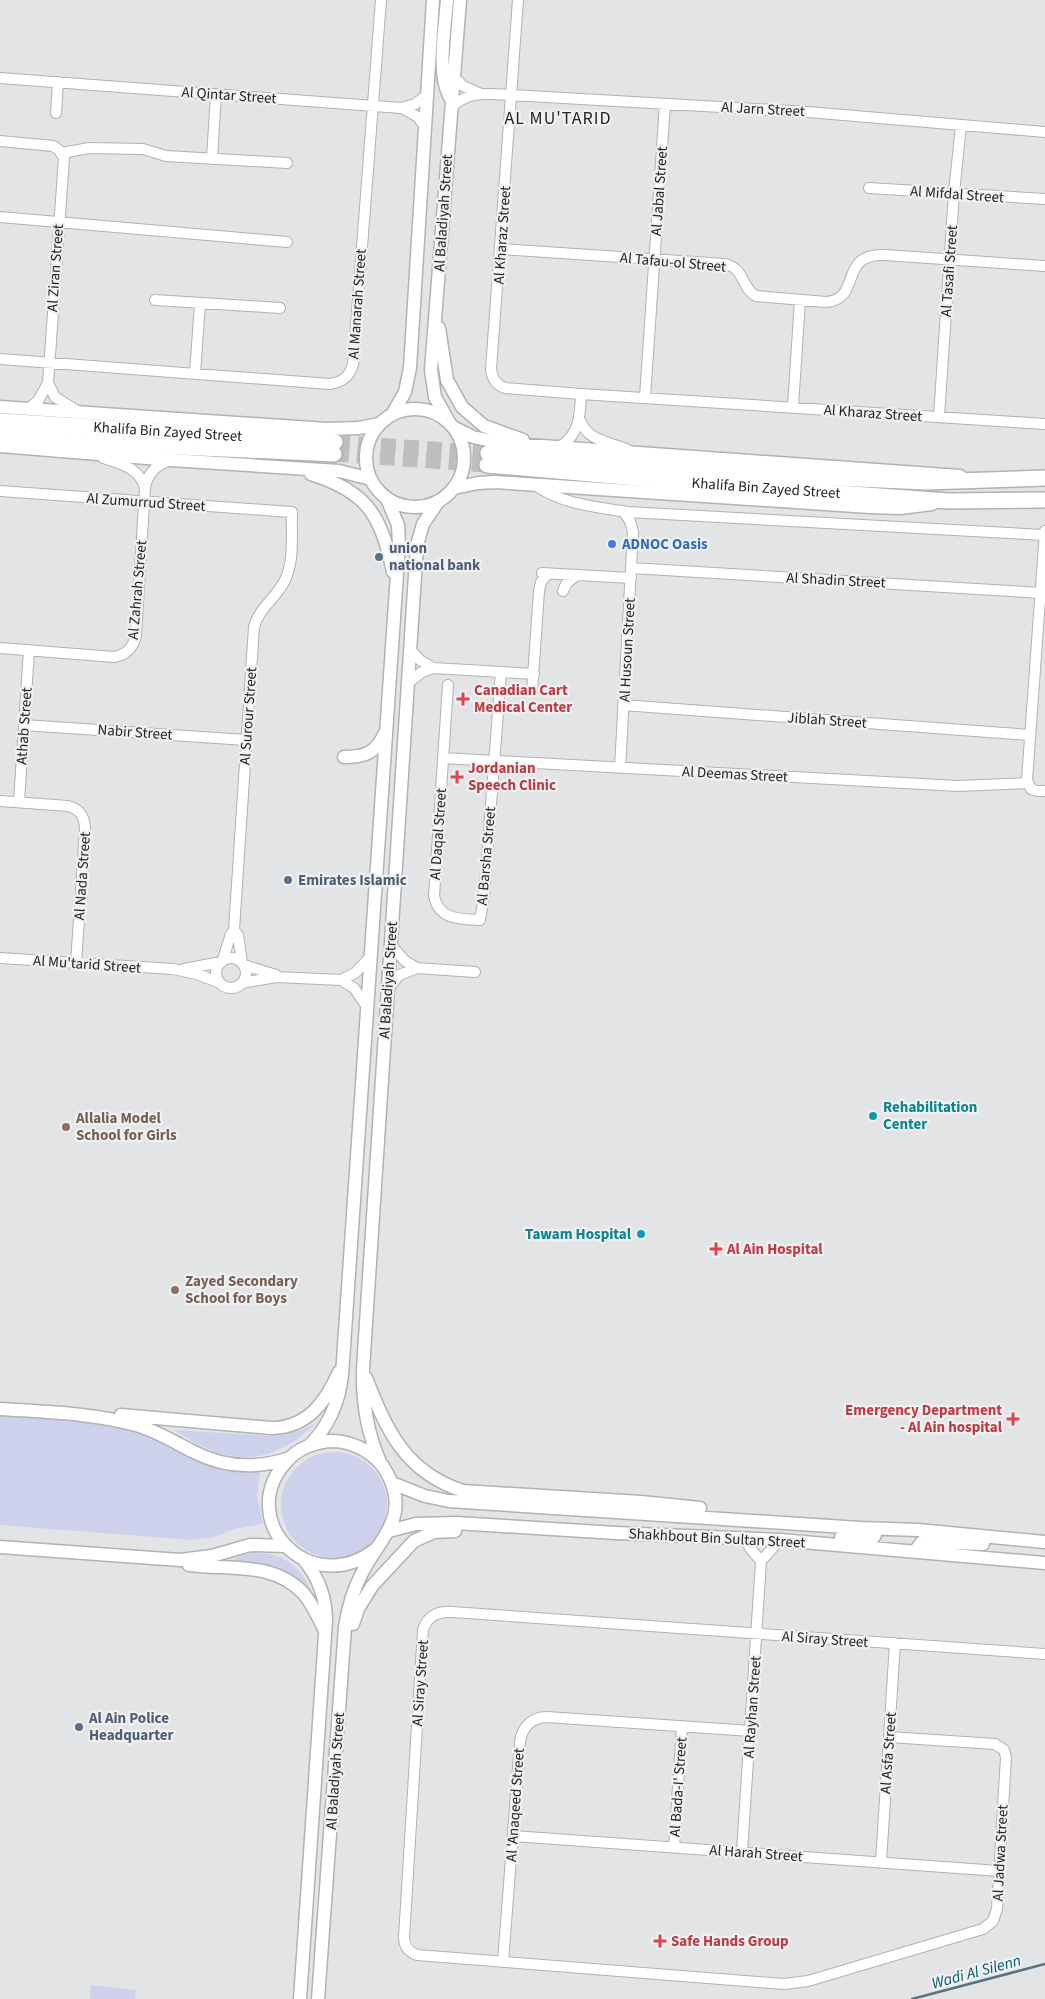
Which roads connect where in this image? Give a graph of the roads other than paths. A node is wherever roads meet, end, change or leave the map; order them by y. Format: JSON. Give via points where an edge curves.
{"nodes":[{"id":1,"x":381,"y":0,"type":"edge"},
{"id":2,"x":434,"y":0,"type":"edge"},
{"id":3,"x":447,"y":0,"type":"edge"},
{"id":4,"x":518,"y":0,"type":"edge"},
{"id":5,"x":461,"y":3,"type":"edge"},
{"id":6,"x":454,"y":77,"type":"junction"},
{"id":7,"x":0,"y":78,"type":"edge"},
{"id":8,"x":58,"y":82,"type":"junction"},
{"id":9,"x":216,"y":94,"type":"junction"},
{"id":10,"x":480,"y":94,"type":"junction"},
{"id":11,"x":427,"y":95,"type":"junction"},
{"id":12,"x":511,"y":95,"type":"junction"},
{"id":13,"x":665,"y":104,"type":"junction"},
{"id":14,"x":452,"y":105,"type":"junction"},
{"id":15,"x":374,"y":106,"type":"junction"},
{"id":16,"x":401,"y":108,"type":"junction"},
{"id":17,"x":56,"y":113,"type":"dead end"},
{"id":18,"x":961,"y":124,"type":"junction"},
{"id":19,"x":425,"y":127,"type":"junction"},
{"id":20,"x":1045,"y":132,"type":"edge"},
{"id":21,"x":0,"y":141,"type":"edge"},
{"id":22,"x":62,"y":153,"type":"junction"},
{"id":23,"x":212,"y":159,"type":"junction"},
{"id":24,"x":287,"y":163,"type":"dead end"},
{"id":25,"x":869,"y":188,"type":"dead end"},
{"id":26,"x":954,"y":194,"type":"junction"},
{"id":27,"x":1045,"y":199,"type":"edge"},
{"id":28,"x":0,"y":217,"type":"edge"},
{"id":29,"x":59,"y":221,"type":"junction"},
{"id":30,"x":287,"y":242,"type":"dead end"},
{"id":31,"x":501,"y":249,"type":"junction"},
{"id":32,"x":654,"y":259,"type":"junction"},
{"id":33,"x":949,"y":260,"type":"junction"},
{"id":34,"x":1045,"y":266,"type":"edge"},
{"id":35,"x":155,"y":300,"type":"dead end"},
{"id":36,"x":800,"y":300,"type":"junction"},
{"id":37,"x":200,"y":302,"type":"junction"},
{"id":38,"x":280,"y":308,"type":"dead end"},
{"id":39,"x":435,"y":317,"type":"junction"},
{"id":40,"x":0,"y":359,"type":"edge"},
{"id":41,"x":49,"y":363,"type":"junction"},
{"id":42,"x":195,"y":374,"type":"junction"},
{"id":43,"x":48,"y":383,"type":"junction"},
{"id":44,"x":581,"y":394,"type":"junction"},
{"id":45,"x":645,"y":397,"type":"junction"},
{"id":46,"x":0,"y":407,"type":"edge"},
{"id":47,"x":793,"y":408,"type":"junction"},
{"id":48,"x":28,"y":409,"type":"junction"},
{"id":49,"x":79,"y":412,"type":"junction"},
{"id":50,"x":393,"y":414,"type":"junction"},
{"id":51,"x":939,"y":417,"type":"junction"},
{"id":52,"x":580,"y":420,"type":"junction"},
{"id":53,"x":0,"y":421,"type":"edge"},
{"id":54,"x":379,"y":424,"type":"junction"},
{"id":55,"x":1045,"y":424,"type":"edge"},
{"id":56,"x":452,"y":425,"type":"junction"},
{"id":57,"x":0,"y":435,"type":"edge"},
{"id":58,"x":532,"y":444,"type":"junction"},
{"id":59,"x":0,"y":446,"type":"edge"},
{"id":60,"x":561,"y":446,"type":"junction"},
{"id":61,"x":631,"y":451,"type":"junction"},
{"id":62,"x":90,"y":454,"type":"junction"},
{"id":63,"x":171,"y":460,"type":"junction"},
{"id":64,"x":290,"y":468,"type":"junction"},
{"id":65,"x":1045,"y":478,"type":"edge"},
{"id":66,"x":371,"y":479,"type":"junction"},
{"id":67,"x":982,"y":481,"type":"junction"},
{"id":68,"x":535,"y":485,"type":"junction"},
{"id":69,"x":145,"y":487,"type":"junction"},
{"id":70,"x":454,"y":488,"type":"junction"},
{"id":71,"x":0,"y":492,"type":"edge"},
{"id":72,"x":387,"y":499,"type":"junction"},
{"id":73,"x":1045,"y":500,"type":"edge"},
{"id":74,"x":949,"y":501,"type":"junction"},
{"id":75,"x":144,"y":502,"type":"junction"},
{"id":76,"x":438,"y":502,"type":"junction"},
{"id":77,"x":623,"y":511,"type":"junction"},
{"id":78,"x":292,"y":512,"type":"joint"},
{"id":79,"x":648,"y":513,"type":"junction"},
{"id":80,"x":634,"y":532,"type":"junction"},
{"id":81,"x":1045,"y":533,"type":"edge"},
{"id":82,"x":548,"y":573,"type":"junction"},
{"id":83,"x":631,"y":573,"type":"junction"},
{"id":84,"x":577,"y":575,"type":"junction"},
{"id":85,"x":396,"y":587,"type":"junction"},
{"id":86,"x":1041,"y":593,"type":"junction"},
{"id":87,"x":0,"y":648,"type":"edge"},
{"id":88,"x":410,"y":649,"type":"junction"},
{"id":89,"x":29,"y":650,"type":"junction"},
{"id":90,"x":433,"y":668,"type":"junction"},
{"id":91,"x":501,"y":672,"type":"junction"},
{"id":92,"x":534,"y":674,"type":"junction"},
{"id":93,"x":408,"y":683,"type":"junction"},
{"id":94,"x":448,"y":685,"type":"dead end"},
{"id":95,"x":532,"y":691,"type":"dead end"},
{"id":96,"x":623,"y":705,"type":"junction"},
{"id":97,"x":24,"y":725,"type":"junction"},
{"id":98,"x":386,"y":728,"type":"junction"},
{"id":99,"x":1030,"y":735,"type":"junction"},
{"id":100,"x":246,"y":740,"type":"junction"},
{"id":101,"x":344,"y":757,"type":"dead end"},
{"id":102,"x":443,"y":758,"type":"junction"},
{"id":103,"x":494,"y":761,"type":"junction"},
{"id":104,"x":620,"y":768,"type":"junction"},
{"id":105,"x":1028,"y":783,"type":"junction"},
{"id":106,"x":1045,"y":791,"type":"edge"},
{"id":107,"x":0,"y":801,"type":"edge"},
{"id":108,"x":19,"y":802,"type":"junction"},
{"id":109,"x":480,"y":920,"type":"joint"},
{"id":110,"x":234,"y":930,"type":"junction"},
{"id":111,"x":391,"y":945,"type":"junction"},
{"id":112,"x":371,"y":956,"type":"junction"},
{"id":113,"x":0,"y":958,"type":"edge"},
{"id":114,"x":222,"y":962,"type":"junction"},
{"id":115,"x":76,"y":963,"type":"junction"},
{"id":116,"x":243,"y":964,"type":"junction"},
{"id":117,"x":417,"y":968,"type":"junction"},
{"id":118,"x":173,"y":970,"type":"junction"},
{"id":119,"x":475,"y":972,"type":"dead end"},
{"id":120,"x":287,"y":977,"type":"junction"},
{"id":121,"x":341,"y":980,"type":"junction"},
{"id":122,"x":220,"y":983,"type":"junction"},
{"id":123,"x":242,"y":983,"type":"junction"},
{"id":124,"x":388,"y":990,"type":"junction"},
{"id":125,"x":367,"y":1007,"type":"junction"},
{"id":126,"x":343,"y":1360,"type":"junction"},
{"id":127,"x":363,"y":1369,"type":"junction"},
{"id":128,"x":0,"y":1409,"type":"edge"},
{"id":129,"x":95,"y":1416,"type":"junction"},
{"id":130,"x":309,"y":1446,"type":"junction"},
{"id":131,"x":290,"y":1458,"type":"junction"},
{"id":132,"x":380,"y":1462,"type":"junction"},
{"id":133,"x":392,"y":1483,"type":"junction"},
{"id":134,"x":718,"y":1517,"type":"junction"},
{"id":135,"x":870,"y":1529,"type":"junction"},
{"id":136,"x":389,"y":1531,"type":"junction"},
{"id":137,"x":616,"y":1533,"type":"junction"},
{"id":138,"x":704,"y":1536,"type":"junction"},
{"id":139,"x":746,"y":1539,"type":"junction"},
{"id":140,"x":780,"y":1540,"type":"junction"},
{"id":141,"x":1039,"y":1542,"type":"edge"},
{"id":142,"x":286,"y":1546,"type":"junction"},
{"id":143,"x":0,"y":1547,"type":"edge"},
{"id":144,"x":376,"y":1549,"type":"junction"},
{"id":145,"x":921,"y":1551,"type":"junction"},
{"id":146,"x":162,"y":1560,"type":"junction"},
{"id":147,"x":304,"y":1560,"type":"junction"},
{"id":148,"x":761,"y":1562,"type":"junction"},
{"id":149,"x":1045,"y":1563,"type":"edge"},
{"id":150,"x":325,"y":1632,"type":"junction"},
{"id":151,"x":757,"y":1634,"type":"junction"},
{"id":152,"x":344,"y":1642,"type":"junction"},
{"id":153,"x":894,"y":1644,"type":"junction"},
{"id":154,"x":1045,"y":1654,"type":"edge"},
{"id":155,"x":682,"y":1726,"type":"junction"},
{"id":156,"x":751,"y":1731,"type":"junction"},
{"id":157,"x":889,"y":1737,"type":"junction"},
{"id":158,"x":513,"y":1836,"type":"junction"},
{"id":159,"x":674,"y":1847,"type":"junction"},
{"id":160,"x":742,"y":1852,"type":"junction"},
{"id":161,"x":881,"y":1862,"type":"junction"},
{"id":162,"x":999,"y":1871,"type":"junction"},
{"id":163,"x":503,"y":1962,"type":"junction"},
{"id":164,"x":732,"y":1981,"type":"joint"},
{"id":165,"x":300,"y":1999,"type":"edge"},
{"id":166,"x":318,"y":1999,"type":"edge"}],
"edges":[{"from":1,"to":15,"type":"street","name":"Al Manarah Street"},
{"from":2,"to":11,"type":"main road","name":"Al Baladiyah Street"},
{"from":3,"to":14,"type":"main road","via":[[443,76]]},
{"from":4,"to":12,"type":"street","name":"Al Kharaz Street"},
{"from":5,"to":6,"type":"main road","name":"Al Baladiyah Street"},
{"from":6,"to":10,"type":"street","name":"Al Jarn Street","via":[[462,86]]},
{"from":6,"to":14,"type":"main road","name":"Al Baladiyah Street"},
{"from":7,"to":8,"type":"street","name":"Al Qintar Street"},
{"from":8,"to":9,"type":"street","name":"Al Qintar Street"},
{"from":8,"to":17,"type":"street"},
{"from":9,"to":15,"type":"street","name":"Al Qintar Street"},
{"from":9,"to":23,"type":"street"},
{"from":10,"to":12,"type":"street","name":"Al Jarn Street"},
{"from":10,"to":14,"type":"street","name":"Al Jarn Street"},
{"from":11,"to":16,"type":"street","name":"Al Qintar Street","via":[[415,104]]},
{"from":11,"to":19,"type":"main road","name":"Al Baladiyah Street"},
{"from":12,"to":13,"type":"street","name":"Al Jarn Street"},
{"from":12,"to":31,"type":"street","name":"Al Kharaz Street"},
{"from":13,"to":18,"type":"street","name":"Al Jarn Street"},
{"from":13,"to":32,"type":"street","name":"Al Jabal Street"},
{"from":14,"to":39,"type":"main road","name":"Al Baladiyah Street"},
{"from":15,"to":16,"type":"street","name":"Al Qintar Street"},
{"from":15,"to":42,"type":"street","name":"Al Manarah Street","via":[[353,364],[348,376],[330,384]]},
{"from":16,"to":19,"type":"street","via":[[412,112]]},
{"from":18,"to":20,"type":"street","name":"Al Jarn Street"},
{"from":18,"to":26,"type":"street","name":"Al Tasafi Street"},
{"from":19,"to":50,"type":"main road","name":"Al Baladiyah Street","via":[[410,368],[405,392]]},
{"from":21,"to":22,"type":"street","via":[[49,145]]},
{"from":22,"to":23,"type":"street","via":[[89,148],[143,149],[159,155]]},
{"from":22,"to":29,"type":"street","name":"Al Ziran Street","via":[[64,165]]},
{"from":23,"to":24,"type":"street"},
{"from":25,"to":26,"type":"street","name":"Al Mifdal Street"},
{"from":26,"to":27,"type":"street","name":"Al Mifdal Street"},
{"from":26,"to":33,"type":"street","name":"Al Tasafi Street"},
{"from":28,"to":29,"type":"street"},
{"from":29,"to":30,"type":"street"},
{"from":29,"to":41,"type":"street","name":"Al Ziran Street"},
{"from":31,"to":32,"type":"street","name":"Al Tafau-ol Street"},
{"from":31,"to":44,"type":"street","name":"Al Kharaz Street","via":[[491,369],[493,378],[505,388]]},
{"from":32,"to":36,"type":"street","name":"Al Tafau-ol Street","via":[[730,265],[740,273],[752,294]]},
{"from":32,"to":45,"type":"street","name":"Al Jabal Street"},
{"from":33,"to":34,"type":"street","name":"Al Tafau-ol Street"},
{"from":33,"to":36,"type":"street","name":"Al Tafau-ol Street","via":[[872,256],[857,264],[848,288],[838,298],[826,302]]},
{"from":33,"to":51,"type":"street","name":"Al Tasafi Street"},
{"from":35,"to":37,"type":"street"},
{"from":36,"to":47,"type":"street"},
{"from":37,"to":38,"type":"street"},
{"from":37,"to":42,"type":"street"},
{"from":39,"to":56,"type":"main road","name":"Al Baladiyah Street","via":[[431,379],[439,406]]},
{"from":39,"to":58,"type":"main road","via":[[447,380],[462,407],[484,426]]},
{"from":40,"to":41,"type":"street","name":"Al Manarah Street"},
{"from":41,"to":42,"type":"street","name":"Al Manarah Street"},
{"from":41,"to":43,"type":"street","name":"Al Ziran Street"},
{"from":43,"to":48,"type":"street","via":[[38,401]]},
{"from":43,"to":49,"type":"street","via":[[55,397]]},
{"from":44,"to":45,"type":"street","name":"Al Kharaz Street"},
{"from":44,"to":52,"type":"street"},
{"from":45,"to":47,"type":"street","name":"Al Kharaz Street"},
{"from":46,"to":48,"type":"main road"},
{"from":47,"to":51,"type":"street","name":"Al Kharaz Street"},
{"from":48,"to":49,"type":"main road"},
{"from":49,"to":54,"type":"main road","via":[[332,429]]},
{"from":50,"to":54,"type":"main road"},
{"from":50,"to":56,"type":"main road","via":[[418,408],[435,412]]},
{"from":51,"to":55,"type":"street","name":"Al Kharaz Street"},
{"from":52,"to":60,"type":"street","via":[[573,435]]},
{"from":52,"to":61,"type":"street","via":[[595,439]]},
{"from":53,"to":57,"type":"highway","name":"Khalifa Bin Zayed Street","via":[[335,448],[158,446]]},
{"from":54,"to":66,"type":"main road","via":[[370,438],[366,454]]},
{"from":56,"to":58,"type":"main road","via":[[472,437],[492,442]]},
{"from":56,"to":70,"type":"main road","via":[[462,443],[464,459],[462,474]]},
{"from":58,"to":60,"type":"main road"},
{"from":59,"to":62,"type":"main road"},
{"from":60,"to":61,"type":"main road"},
{"from":61,"to":67,"type":"main road","via":[[952,474]]},
{"from":62,"to":63,"type":"main road"},
{"from":62,"to":69,"type":"street","via":[[133,469]]},
{"from":63,"to":64,"type":"main road"},
{"from":63,"to":69,"type":"street","name":"Al Zahrah Street","via":[[152,472]]},
{"from":64,"to":66,"type":"main road","via":[[338,471]]},
{"from":64,"to":85,"type":"main road","via":[[337,483],[366,505],[384,535]]},
{"from":65,"to":67,"type":"highway","name":"Khalifa Bin Zayed Street"},
{"from":66,"to":72,"type":"main road"},
{"from":67,"to":74,"type":"highway","name":"Khalifa Bin Zayed Street","via":[[926,482],[488,459],[683,482]]},
{"from":68,"to":70,"type":"main road","via":[[487,482]]},
{"from":68,"to":74,"type":"main road","via":[[886,507]]},
{"from":68,"to":77,"type":"street","via":[[562,499]]},
{"from":69,"to":75,"type":"street","name":"Al Zahrah Street"},
{"from":70,"to":76,"type":"main road"},
{"from":71,"to":75,"type":"street","name":"Al Zumurrud Street"},
{"from":72,"to":76,"type":"main road","via":[[413,507]]},
{"from":72,"to":85,"type":"main road","name":"Al Baladiyah Street","via":[[399,535]]},
{"from":73,"to":74,"type":"highway","name":"Khalifa Bin Zayed Street"},
{"from":75,"to":78,"type":"street","name":"Al Zumurrud Street"},
{"from":75,"to":89,"type":"street","name":"Al Zahrah Street","via":[[136,636],[130,649],[114,657]]},
{"from":76,"to":88,"type":"main road","name":"Al Baladiyah Street","via":[[423,524],[417,545]]},
{"from":77,"to":79,"type":"street"},
{"from":77,"to":80,"type":"street"},
{"from":78,"to":100,"type":"street","name":"Al Surour Street","via":[[287,574],[281,587],[260,611],[254,627]]},
{"from":79,"to":80,"type":"street"},
{"from":79,"to":81,"type":"street"},
{"from":80,"to":83,"type":"street","name":"Al Husoun Street"},
{"from":81,"to":86,"type":"street"},
{"from":82,"to":84,"type":"street","name":"Al Shadin Street"},
{"from":82,"to":84,"type":"street","via":[[561,581],[563,591]]},
{"from":82,"to":92,"type":"street","via":[[539,591]]},
{"from":83,"to":84,"type":"street","name":"Al Shadin Street"},
{"from":83,"to":86,"type":"street","name":"Al Shadin Street"},
{"from":83,"to":96,"type":"street","name":"Al Husoun Street"},
{"from":85,"to":98,"type":"main road","name":"Al Baladiyah Street"},
{"from":86,"to":99,"type":"street"},
{"from":87,"to":89,"type":"street","name":"Al Zahrah Street"},
{"from":88,"to":90,"type":"street"},
{"from":88,"to":93,"type":"main road","name":"Al Baladiyah Street"},
{"from":89,"to":97,"type":"street","name":"Athab Street"},
{"from":90,"to":91,"type":"street"},
{"from":90,"to":93,"type":"street"},
{"from":91,"to":92,"type":"street"},
{"from":91,"to":103,"type":"street","name":"Al Barsha Street"},
{"from":92,"to":95,"type":"street"},
{"from":93,"to":111,"type":"main road","name":"Al Baladiyah Street"},
{"from":94,"to":102,"type":"street","name":"Al Daqal Street"},
{"from":96,"to":99,"type":"street","name":"Jiblah Street"},
{"from":96,"to":104,"type":"street","name":"Al Husoun Street"},
{"from":97,"to":100,"type":"street","name":"Nabir Street"},
{"from":97,"to":108,"type":"street","name":"Athab Street"},
{"from":98,"to":101,"type":"main road","via":[[372,751],[366,755]]},
{"from":98,"to":112,"type":"main road","name":"Al Baladiyah Street"},
{"from":99,"to":105,"type":"street"},
{"from":100,"to":110,"type":"street","name":"Al Surour Street"},
{"from":102,"to":103,"type":"street","name":"Al Deemas Street"},
{"from":102,"to":109,"type":"street","name":"Al Daqal Street","via":[[435,901],[452,918]]},
{"from":103,"to":104,"type":"street","name":"Al Deemas Street"},
{"from":103,"to":109,"type":"street","name":"Al Barsha Street"},
{"from":104,"to":105,"type":"street","name":"Al Deemas Street","via":[[958,786]]},
{"from":105,"to":106,"type":"street","via":[[1034,790]]},
{"from":107,"to":108,"type":"street","name":"Al Nada Street"},
{"from":108,"to":115,"type":"street","name":"Al Nada Street","via":[[71,806],[80,812],[84,821]]},
{"from":110,"to":114,"type":"street","name":"Al Surour Street"},
{"from":110,"to":116,"type":"street","name":"Al Surour Street","via":[[238,935]]},
{"from":111,"to":117,"type":"street"},
{"from":111,"to":124,"type":"main road","name":"Al Baladiyah Street"},
{"from":112,"to":121,"type":"street","via":[[355,973]]},
{"from":112,"to":125,"type":"main road","name":"Al Baladiyah Street"},
{"from":113,"to":115,"type":"street","name":"Al Mu'tarid Street"},
{"from":114,"to":116,"type":"street","via":[[232,958]]},
{"from":114,"to":118,"type":"street","name":"Al Mu'tarid Street"},
{"from":114,"to":122,"type":"street","via":[[216,972]]},
{"from":115,"to":118,"type":"street","name":"Al Mu'tarid Street"},
{"from":116,"to":120,"type":"street"},
{"from":116,"to":123,"type":"street","via":[[246,974]]},
{"from":117,"to":119,"type":"street"},
{"from":117,"to":124,"type":"street","via":[[399,976]]},
{"from":118,"to":122,"type":"street","name":"Al Mu'tarid Street","via":[[197,974]]},
{"from":120,"to":121,"type":"street"},
{"from":120,"to":123,"type":"street"},
{"from":121,"to":125,"type":"street","via":[[354,988]]},
{"from":122,"to":123,"type":"street","via":[[230,988]]},
{"from":124,"to":127,"type":"main road","name":"Al Baladiyah Street"},
{"from":125,"to":126,"type":"main road","name":"Al Baladiyah Street"},
{"from":126,"to":129,"type":"main road","via":[[331,1389],[319,1406],[304,1420],[284,1427]]},
{"from":126,"to":130,"type":"main road","name":"Al Baladiyah Street","via":[[335,1408],[324,1429]]},
{"from":127,"to":132,"type":"main road","name":"Al Baladiyah Street","via":[[367,1423]]},
{"from":127,"to":134,"type":"main road","via":[[378,1411],[403,1450],[424,1472],[453,1488],[699,1508]]},
{"from":128,"to":129,"type":"main road"},
{"from":129,"to":131,"type":"main road","via":[[152,1430],[195,1453],[229,1465],[260,1465]]},
{"from":130,"to":131,"type":"main road"},
{"from":130,"to":132,"type":"main road","via":[[322,1442],[348,1443]]},
{"from":131,"to":142,"type":"main road","via":[[276,1475],[270,1501],[274,1528]]},
{"from":132,"to":133,"type":"main road"},
{"from":133,"to":134,"type":"main road","name":"Shakhbout Bin Sultan Street","via":[[449,1501]]},
{"from":133,"to":136,"type":"main road","via":[[395,1508]]},
{"from":134,"to":135,"type":"main road","name":"Shakhbout Bin Sultan Street"},
{"from":135,"to":138,"type":"main road","via":[[875,1535],[868,1539],[761,1532]]},
{"from":135,"to":141,"type":"main road","name":"Shakhbout Bin Sultan Street","via":[[918,1530]]},
{"from":136,"to":137,"type":"main road","name":"Shakhbout Bin Sultan Street","via":[[442,1522]]},
{"from":136,"to":144,"type":"main road"},
{"from":137,"to":138,"type":"main road","name":"Shakhbout Bin Sultan Street"},
{"from":137,"to":152,"type":"main road","via":[[564,1536],[443,1530],[424,1536],[414,1541],[372,1586]]},
{"from":138,"to":139,"type":"main road","name":"Shakhbout Bin Sultan Street"},
{"from":139,"to":140,"type":"main road","name":"Shakhbout Bin Sultan Street"},
{"from":139,"to":148,"type":"street"},
{"from":140,"to":145,"type":"main road","name":"Shakhbout Bin Sultan Street"},
{"from":140,"to":148,"type":"street"},
{"from":141,"to":145,"type":"main road","via":[[1004,1545],[922,1542],[918,1547]]},
{"from":142,"to":146,"type":"main road","via":[[250,1545],[207,1557]]},
{"from":142,"to":147,"type":"main road"},
{"from":143,"to":146,"type":"main road"},
{"from":144,"to":147,"type":"main road","via":[[347,1565],[325,1566]]},
{"from":144,"to":152,"type":"main road","name":"Al Baladiyah Street","via":[[361,1573],[351,1599]]},
{"from":145,"to":149,"type":"main road","name":"Shakhbout Bin Sultan Street"},
{"from":146,"to":150,"type":"main road","via":[[276,1574],[305,1595]]},
{"from":147,"to":150,"type":"main road","name":"Al Baladiyah Street","via":[[322,1590]]},
{"from":148,"to":151,"type":"street","name":"Al Rayhan Street"},
{"from":150,"to":165,"type":"main road","name":"Al Baladiyah Street"},
{"from":151,"to":153,"type":"street","name":"Al Siray Street"},
{"from":151,"to":156,"type":"street","name":"Al Rayhan Street"},
{"from":151,"to":163,"type":"street","name":"Al Siray Street","via":[[447,1612],[437,1613],[426,1622],[404,1941],[409,1951],[417,1955]]},
{"from":152,"to":166,"type":"main road","name":"Al Baladiyah Street"},
{"from":153,"to":154,"type":"street","name":"Al Siray Street"},
{"from":153,"to":157,"type":"street","name":"Al Asfa Street"},
{"from":155,"to":156,"type":"street","name":"Al 'Anaqeed Street"},
{"from":155,"to":158,"type":"street","name":"Al 'Anaqeed Street","via":[[547,1717],[530,1722],[520,1738]]},
{"from":155,"to":159,"type":"street","name":"Al Bada-I' Street"},
{"from":156,"to":160,"type":"street","name":"Al Rayhan Street"},
{"from":157,"to":161,"type":"street","name":"Al Asfa Street"},
{"from":157,"to":162,"type":"street","name":"Al Jadwa Street","via":[[995,1744],[1004,1750]]},
{"from":158,"to":159,"type":"street","name":"Al Harah Street"},
{"from":158,"to":163,"type":"street","name":"Al 'Anaqeed Street"},
{"from":159,"to":160,"type":"street","name":"Al Harah Street"},
{"from":160,"to":161,"type":"street","name":"Al Harah Street"},
{"from":161,"to":162,"type":"street","name":"Al Harah Street"},
{"from":162,"to":164,"type":"street","name":"Al Jadwa Street","via":[[996,1913],[983,1929],[800,1983]]},
{"from":163,"to":164,"type":"street","name":"Al Siray Street"}]}
